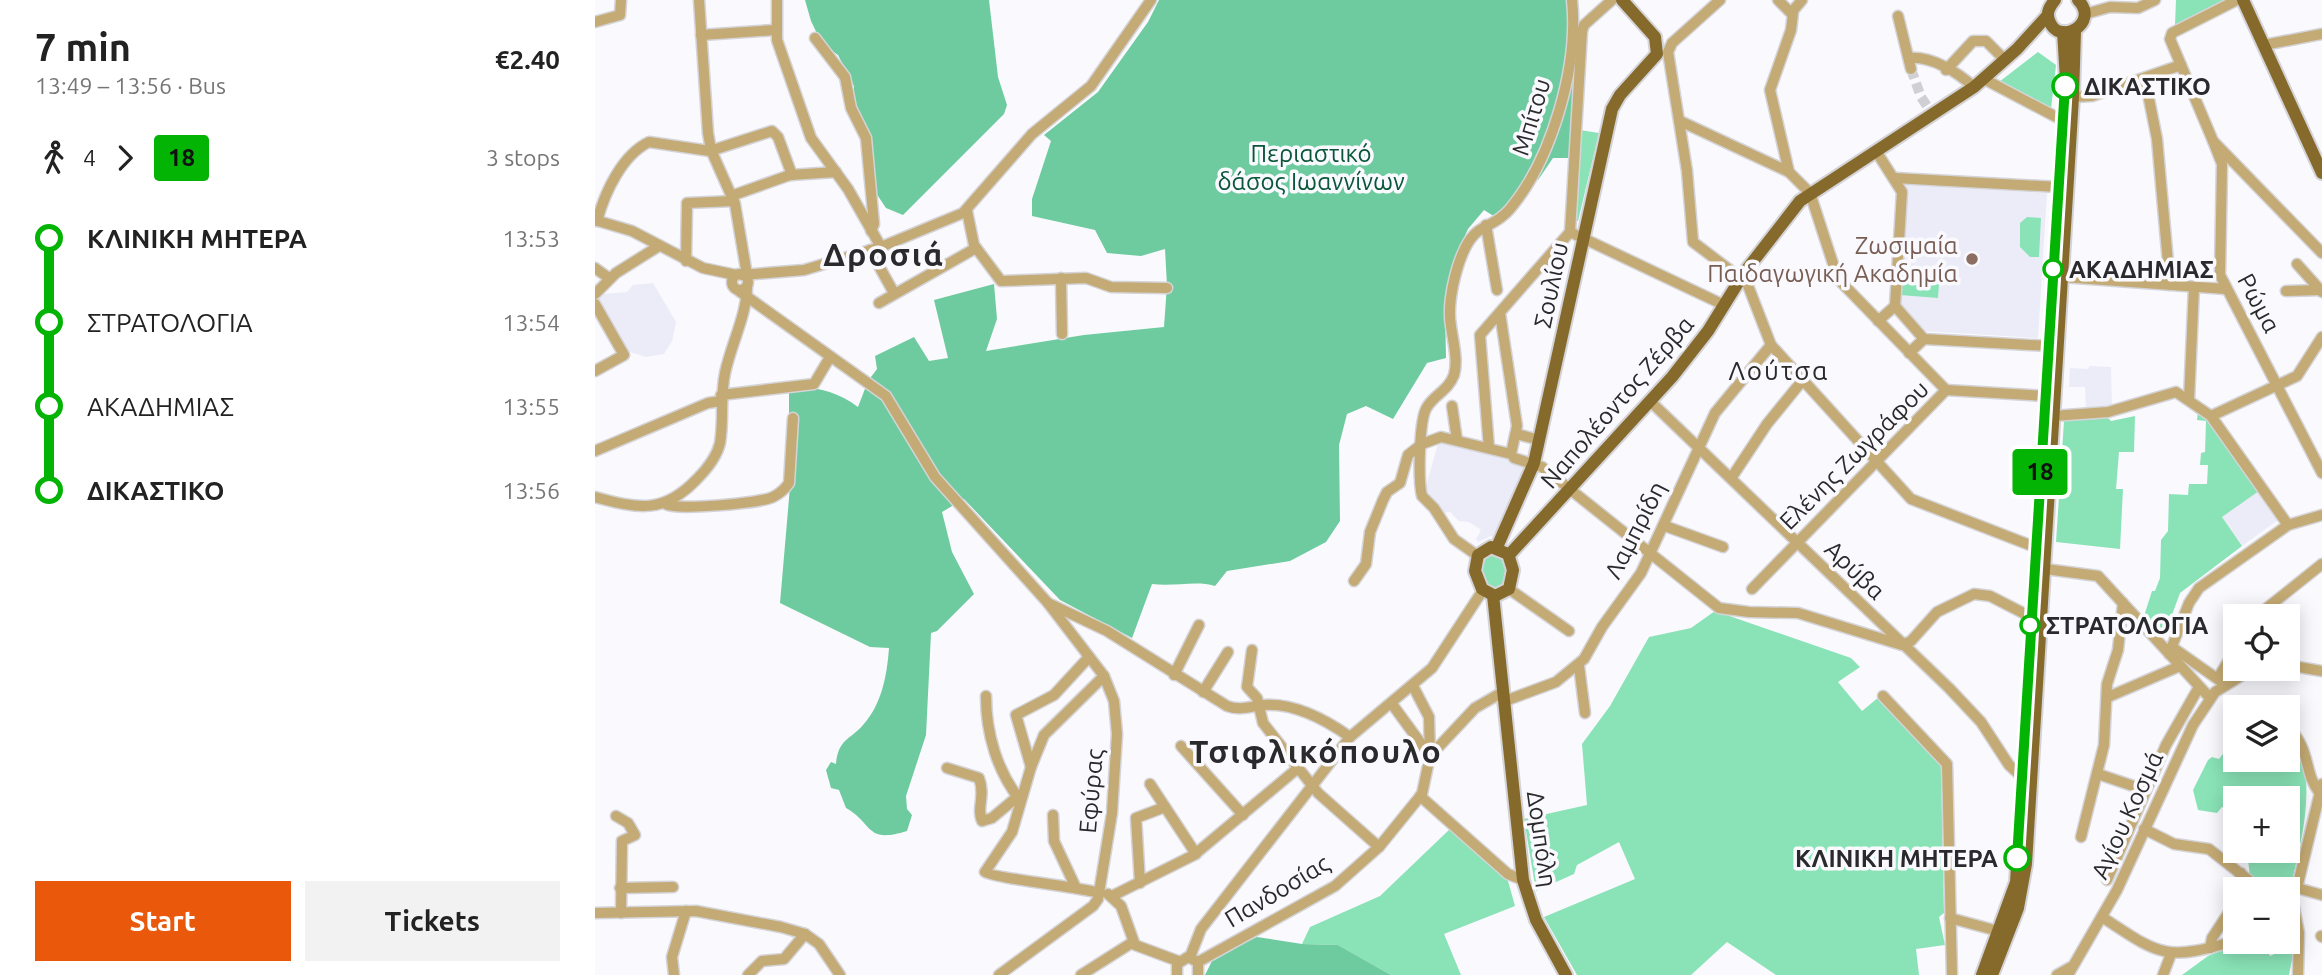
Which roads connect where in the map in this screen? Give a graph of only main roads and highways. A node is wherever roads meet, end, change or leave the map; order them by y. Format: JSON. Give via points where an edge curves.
{"nodes":[{"id":1,"x":1622,"y":0,"type":"edge"},
{"id":2,"x":2243,"y":0,"type":"edge"},
{"id":3,"x":2050,"y":5,"type":"edge"},
{"id":4,"x":2083,"y":5,"type":"edge"},
{"id":5,"x":2069,"y":32,"type":"junction"},
{"id":6,"x":2322,"y":173,"type":"edge"},
{"id":7,"x":1497,"y":547,"type":"junction"},
{"id":8,"x":1509,"y":555,"type":"junction"},
{"id":9,"x":2038,"y":568,"type":"junction"},
{"id":10,"x":1496,"y":592,"type":"junction"},
{"id":11,"x":1566,"y":975,"type":"edge"},
{"id":12,"x":1982,"y":975,"type":"edge"},
{"id":13,"x":1992,"y":975,"type":"edge"}],
"edges":[{"from":1,"to":7,"type":"main road","name":"Σουλίου","via":[[1657,41],[1662,57],[1614,106],[1534,463]]},
{"from":2,"to":6,"type":"main road"},
{"from":3,"to":5,"type":"main road","via":[[2052,26]]},
{"from":3,"to":8,"type":"main road","name":"Ναπολέοντος Ζέρβα","via":[[1985,79],[1796,205],[1708,331],[1651,402]]},
{"from":4,"to":5,"type":"main road","via":[[2081,25]]},
{"from":5,"to":9,"type":"main road","via":[[2035,547]]},
{"from":5,"to":9,"type":"main road","via":[[2073,97],[2063,277]]},
{"from":7,"to":8,"type":"main road"},
{"from":7,"to":10,"type":"main road","via":[[1478,556],[1475,575]]},
{"from":8,"to":10,"type":"main road","via":[[1513,570]]},
{"from":9,"to":12,"type":"main road","via":[[2031,617],[2016,882]]},
{"from":9,"to":13,"type":"main road","via":[[2025,879]]},
{"from":10,"to":11,"type":"main road","name":"Δομπόλη","via":[[1509,692],[1503,697],[1523,880],[1537,922]]}]}
